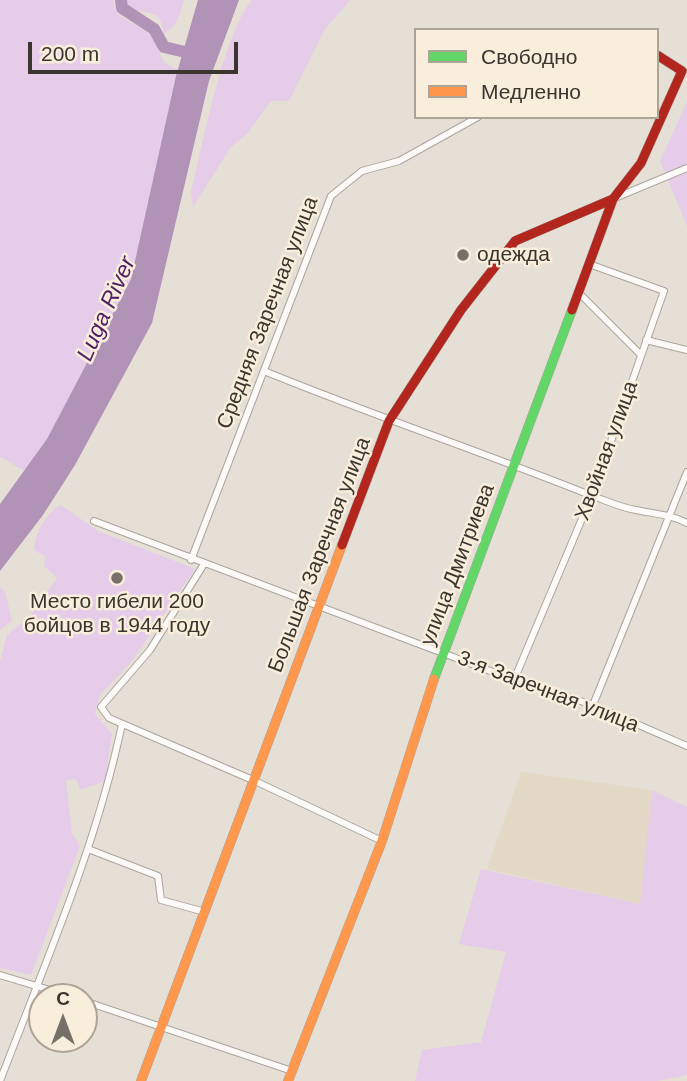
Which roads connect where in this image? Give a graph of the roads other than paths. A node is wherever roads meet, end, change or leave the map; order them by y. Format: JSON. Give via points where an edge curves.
{"nodes":[{"id":1,"x":659,"y":56,"type":"edge"},
{"id":2,"x":474,"y":119,"type":"edge"},
{"id":3,"x":687,"y":168,"type":"edge"},
{"id":4,"x":613,"y":199,"type":"junction"},
{"id":5,"x":589,"y":264,"type":"junction"},
{"id":6,"x":579,"y":293,"type":"junction"},
{"id":7,"x":646,"y":340,"type":"junction"},
{"id":8,"x":687,"y":350,"type":"edge"},
{"id":9,"x":641,"y":355,"type":"junction"},
{"id":10,"x":264,"y":371,"type":"junction"},
{"id":11,"x":389,"y":421,"type":"junction"},
{"id":12,"x":516,"y":464,"type":"junction"},
{"id":13,"x":687,"y":472,"type":"edge"},
{"id":14,"x":592,"y":495,"type":"junction"},
{"id":15,"x":669,"y":514,"type":"junction"},
{"id":16,"x":94,"y":521,"type":"dead end"},
{"id":17,"x":687,"y":523,"type":"edge"},
{"id":18,"x":191,"y":560,"type":"junction"},
{"id":19,"x":204,"y":564,"type":"junction"},
{"id":20,"x":318,"y":608,"type":"junction"},
{"id":21,"x":443,"y":652,"type":"junction"},
{"id":22,"x":514,"y":680,"type":"junction"},
{"id":23,"x":593,"y":705,"type":"junction"},
{"id":24,"x":122,"y":724,"type":"junction"},
{"id":25,"x":687,"y":746,"type":"edge"},
{"id":26,"x":255,"y":780,"type":"junction"},
{"id":27,"x":382,"y":841,"type":"junction"},
{"id":28,"x":88,"y":849,"type":"junction"},
{"id":29,"x":205,"y":912,"type":"junction"},
{"id":30,"x":0,"y":975,"type":"edge"},
{"id":31,"x":33,"y":983,"type":"edge"},
{"id":32,"x":37,"y":983,"type":"edge"},
{"id":33,"x":98,"y":1006,"type":"edge"},
{"id":34,"x":28,"y":1008,"type":"edge"},
{"id":35,"x":161,"y":1029,"type":"junction"},
{"id":36,"x":292,"y":1071,"type":"junction"},
{"id":37,"x":0,"y":1081,"type":"edge"},
{"id":38,"x":141,"y":1081,"type":"edge"},
{"id":39,"x":288,"y":1081,"type":"edge"}],
"edges":[{"from":1,"to":4,"type":"street","name":"улица Дмитриева","via":[[682,71],[641,163]]},
{"from":2,"to":10,"type":"street","name":"Средняя Заречная улица","via":[[400,161],[362,171],[331,196]]},
{"from":3,"to":4,"type":"street","name":"Большая Заречная улица"},
{"from":4,"to":5,"type":"street","name":"улица Дмитриева"},
{"from":4,"to":11,"type":"street","name":"Большая Заречная улица","via":[[515,242],[461,310]]},
{"from":5,"to":6,"type":"street","name":"улица Дмитриева"},
{"from":5,"to":7,"type":"street","name":"Хвойная улица","via":[[663,291]]},
{"from":6,"to":9,"type":"street"},
{"from":6,"to":12,"type":"street","name":"улица Дмитриева"},
{"from":7,"to":8,"type":"street"},
{"from":7,"to":9,"type":"street","name":"Хвойная улица"},
{"from":9,"to":14,"type":"street","name":"Хвойная улица"},
{"from":10,"to":11,"type":"street"},
{"from":10,"to":18,"type":"street","name":"Средняя Заречная улица"},
{"from":11,"to":12,"type":"street"},
{"from":11,"to":20,"type":"street","name":"Большая Заречная улица"},
{"from":12,"to":14,"type":"street"},
{"from":12,"to":21,"type":"street","name":"улица Дмитриева"},
{"from":13,"to":15,"type":"street"},
{"from":14,"to":15,"type":"street","via":[[634,510]]},
{"from":14,"to":22,"type":"street","name":"Хвойная улица"},
{"from":15,"to":17,"type":"street"},
{"from":15,"to":23,"type":"street"},
{"from":16,"to":18,"type":"street","name":"3-я Заречная улица"},
{"from":18,"to":19,"type":"street","name":"3-я Заречная улица"},
{"from":19,"to":20,"type":"street","name":"3-я Заречная улица"},
{"from":19,"to":24,"type":"street","via":[[150,650],[101,707],[109,718]]},
{"from":20,"to":21,"type":"street","name":"3-я Заречная улица"},
{"from":20,"to":26,"type":"street","name":"Большая Заречная улица"},
{"from":21,"to":22,"type":"street","name":"3-я Заречная улица"},
{"from":21,"to":27,"type":"street","name":"улица Дмитриева"},
{"from":22,"to":23,"type":"street","name":"3-я Заречная улица"},
{"from":23,"to":25,"type":"street","name":"3-я Заречная улица"},
{"from":24,"to":26,"type":"street"},
{"from":24,"to":28,"type":"street","via":[[109,788]]},
{"from":26,"to":27,"type":"street"},
{"from":26,"to":29,"type":"street","name":"Большая Заречная улица"},
{"from":27,"to":36,"type":"street","name":"улица Дмитриева"},
{"from":28,"to":29,"type":"street","via":[[158,876],[161,900]]},
{"from":28,"to":32,"type":"street"},
{"from":29,"to":35,"type":"street","name":"Большая Заречная улица"},
{"from":30,"to":31,"type":"street"},
{"from":33,"to":35,"type":"street"},
{"from":34,"to":37,"type":"street"},
{"from":35,"to":36,"type":"street"},
{"from":35,"to":38,"type":"street","name":"Большая Заречная улица"},
{"from":36,"to":39,"type":"street","name":"улица Дмитриева"}]}
